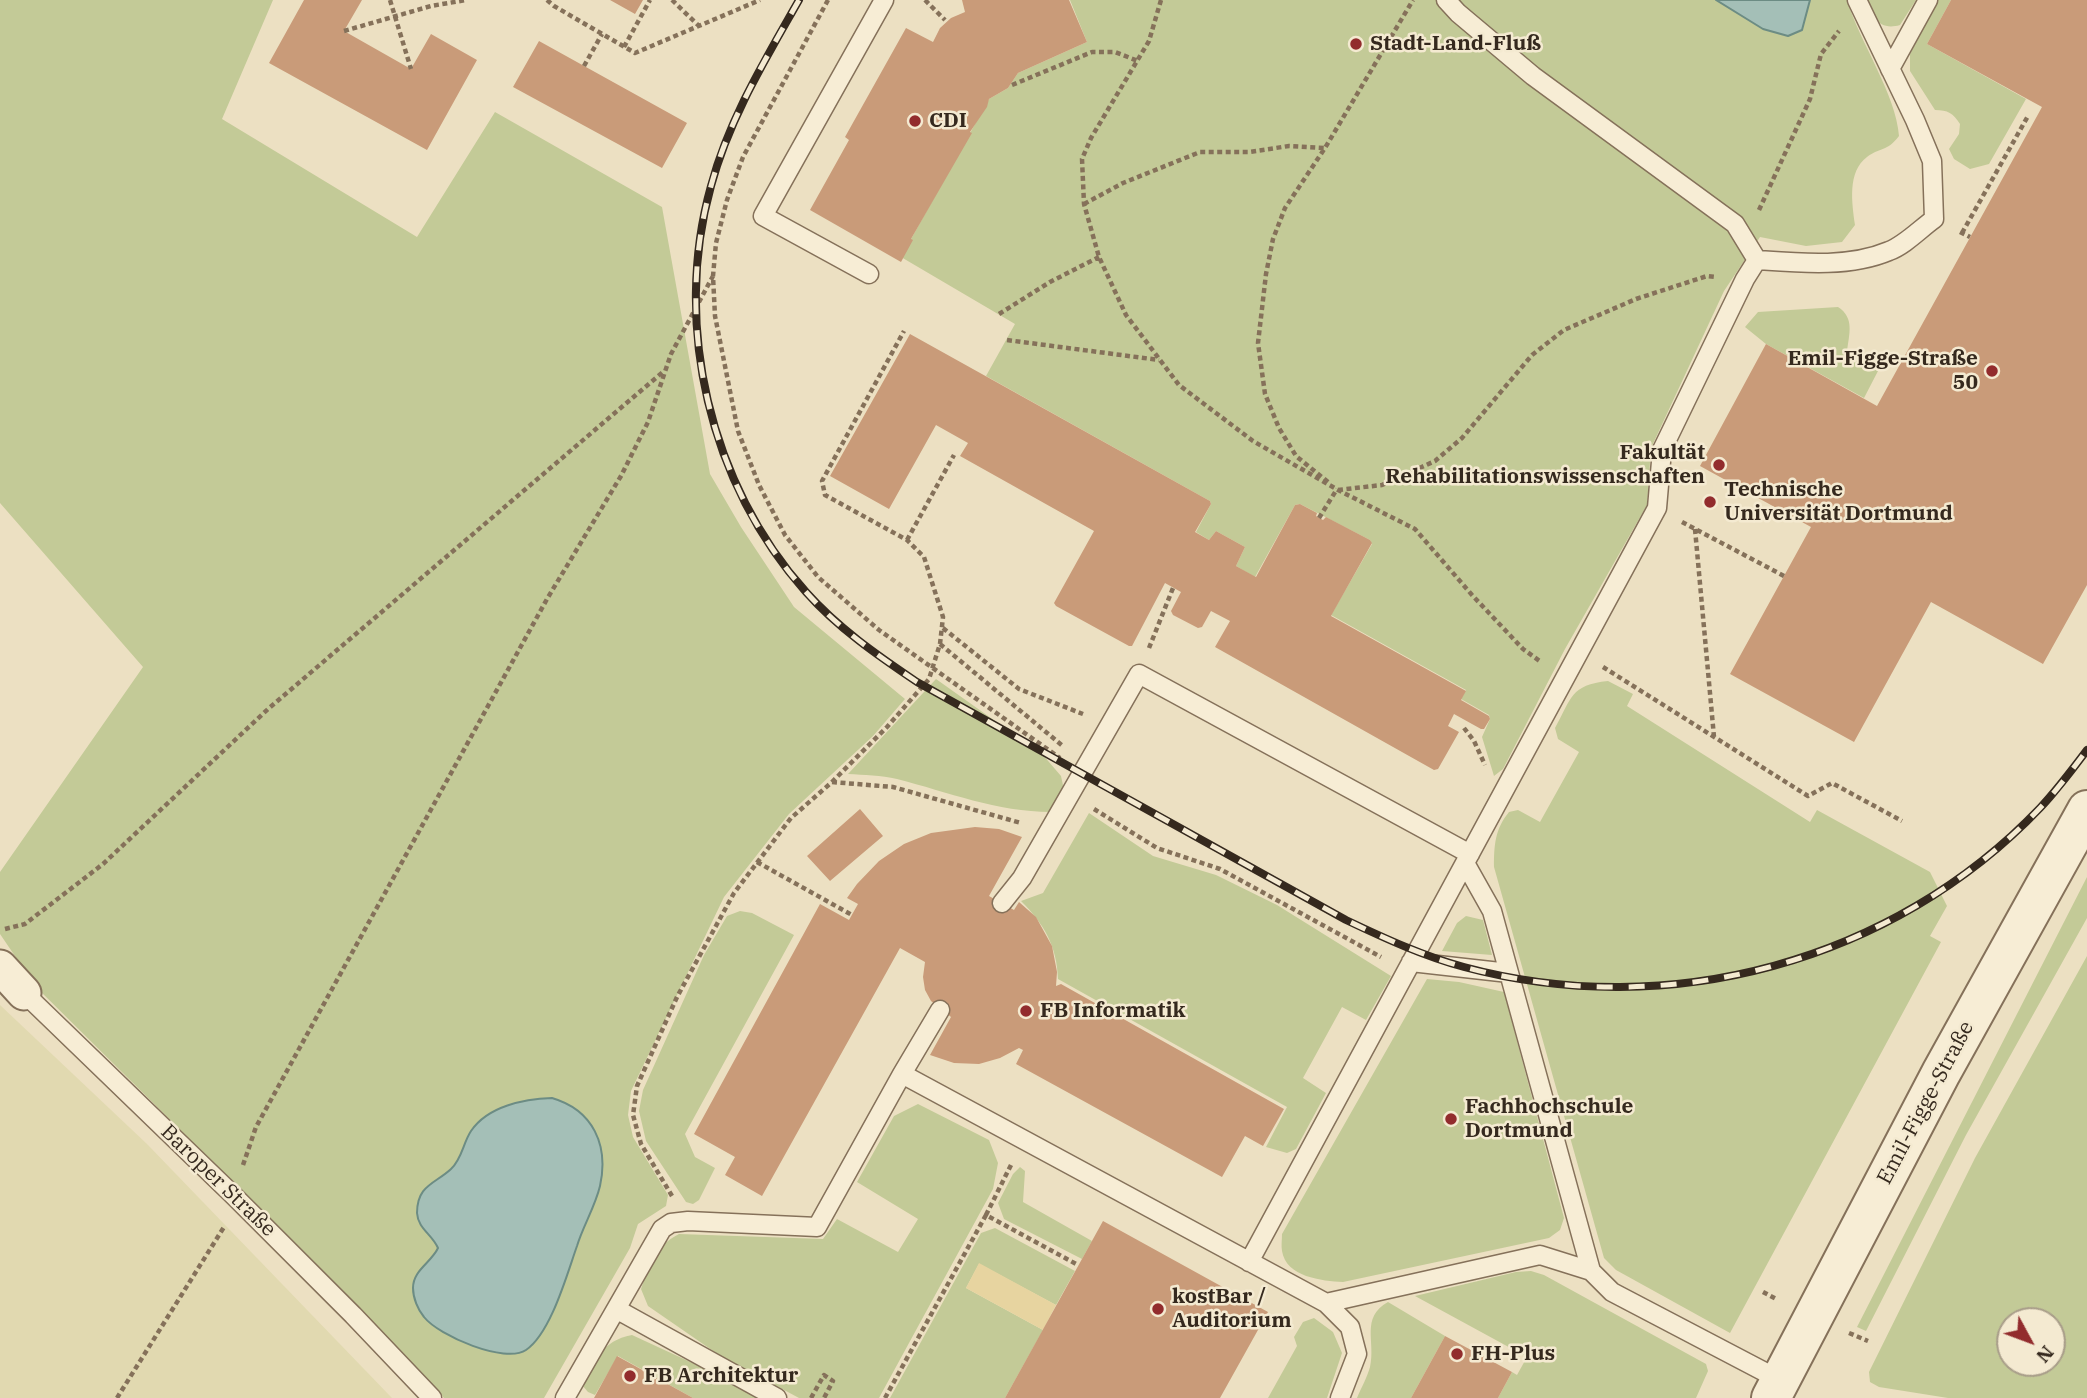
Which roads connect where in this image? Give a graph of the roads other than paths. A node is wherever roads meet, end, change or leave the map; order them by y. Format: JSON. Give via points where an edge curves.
{"nodes":[{"id":1,"x":884,"y":0,"type":"edge"},
{"id":2,"x":1446,"y":0,"type":"edge"},
{"id":3,"x":1928,"y":0,"type":"edge"},
{"id":4,"x":1858,"y":3,"type":"edge"},
{"id":5,"x":1890,"y":69,"type":"junction"},
{"id":6,"x":1757,"y":261,"type":"junction"},
{"id":7,"x":869,"y":274,"type":"dead end"},
{"id":8,"x":2087,"y":810,"type":"edge"},
{"id":9,"x":1467,"y":859,"type":"junction"},
{"id":10,"x":1002,"y":903,"type":"dead end"},
{"id":11,"x":1408,"y":966,"type":"junction"},
{"id":12,"x":0,"y":967,"type":"edge"},
{"id":13,"x":1509,"y":973,"type":"junction"},
{"id":14,"x":24,"y":993,"type":"joint"},
{"id":15,"x":940,"y":1010,"type":"dead end"},
{"id":16,"x":902,"y":1074,"type":"junction"},
{"id":17,"x":1249,"y":1262,"type":"junction"},
{"id":18,"x":1591,"y":1271,"type":"junction"},
{"id":19,"x":1326,"y":1303,"type":"junction"},
{"id":20,"x":616,"y":1309,"type":"junction"},
{"id":21,"x":1775,"y":1389,"type":"edge"},
{"id":22,"x":432,"y":1398,"type":"edge"},
{"id":23,"x":565,"y":1398,"type":"edge"},
{"id":24,"x":778,"y":1398,"type":"edge"},
{"id":25,"x":1340,"y":1398,"type":"edge"}],
"edges":[{"from":1,"to":7,"type":"lane","via":[[763,216]]},
{"from":2,"to":6,"type":"lane","via":[[1533,76],[1735,224]]},
{"from":3,"to":5,"type":"lane"},
{"from":4,"to":5,"type":"lane"},
{"from":5,"to":6,"type":"lane","via":[[1932,161],[1934,219],[1890,251],[1826,262]]},
{"from":6,"to":9,"type":"lane","via":[[1662,450],[1657,508]]},
{"from":8,"to":21,"type":"street","name":"Emil-Figge-Straße","via":[[1941,1073]]},
{"from":9,"to":10,"type":"lane","via":[[1139,674],[1022,878]]},
{"from":9,"to":11,"type":"lane"},
{"from":9,"to":13,"type":"lane","via":[[1492,911]]},
{"from":11,"to":13,"type":"lane"},
{"from":11,"to":17,"type":"lane"},
{"from":12,"to":14,"type":"street","name":"Baroper Straße"},
{"from":13,"to":18,"type":"lane"},
{"from":14,"to":22,"type":"lane","name":"Baroper Straße","via":[[233,1195]]},
{"from":15,"to":16,"type":"lane"},
{"from":16,"to":17,"type":"lane"},
{"from":16,"to":20,"type":"lane","via":[[817,1227],[671,1223],[662,1229]]},
{"from":17,"to":19,"type":"lane"},
{"from":18,"to":19,"type":"lane","via":[[1540,1255]]},
{"from":18,"to":21,"type":"lane","via":[[1612,1292]]},
{"from":19,"to":25,"type":"lane","via":[[1350,1327],[1357,1354]]},
{"from":20,"to":23,"type":"lane"},
{"from":20,"to":24,"type":"lane"}]}
